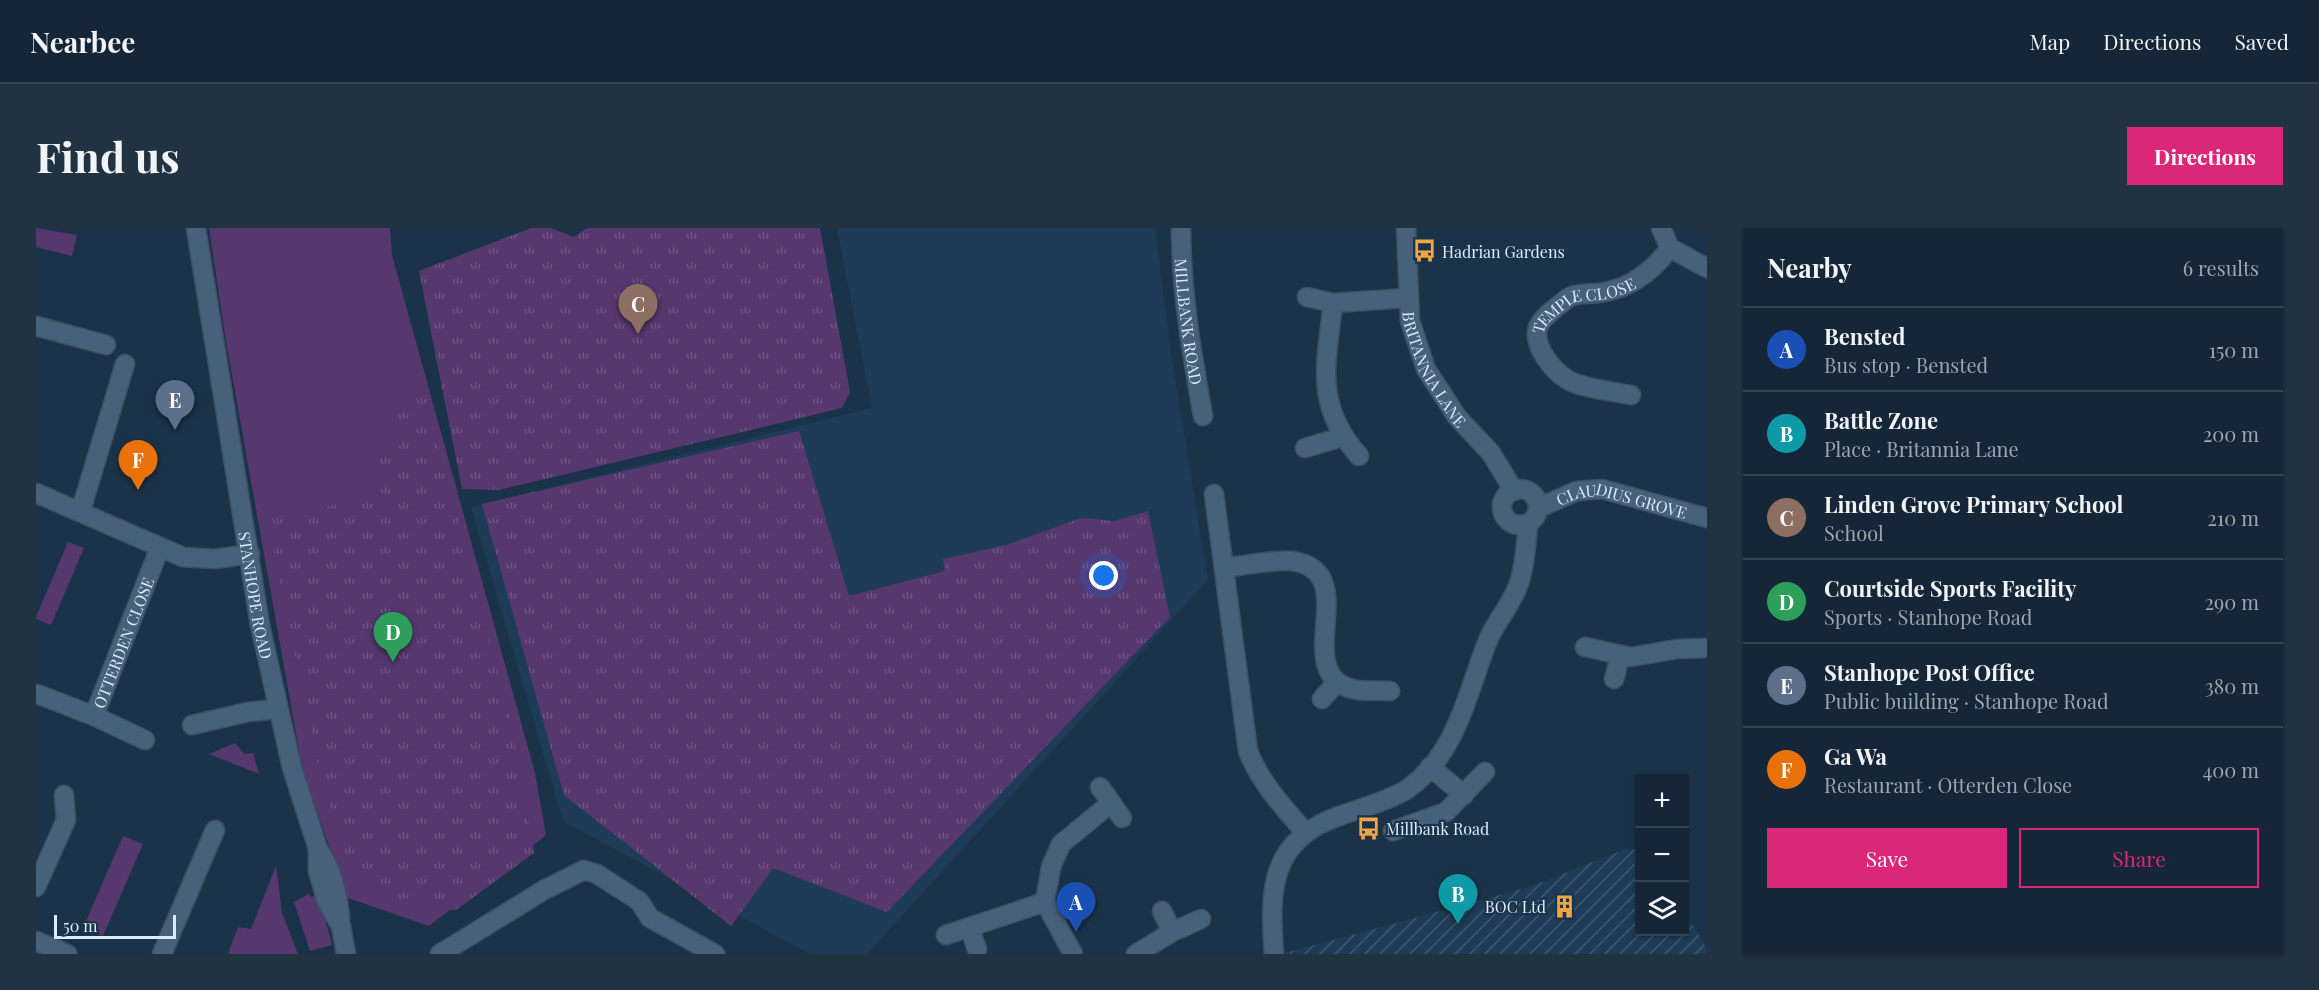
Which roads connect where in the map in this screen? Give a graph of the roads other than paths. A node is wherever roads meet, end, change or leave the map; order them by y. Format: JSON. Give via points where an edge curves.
{"nodes":[{"id":1,"x":196,"y":228,"type":"edge"},
{"id":2,"x":1181,"y":228,"type":"edge"},
{"id":3,"x":1406,"y":228,"type":"edge"},
{"id":4,"x":1661,"y":228,"type":"edge"},
{"id":5,"x":1670,"y":248,"type":"junction"},
{"id":6,"x":1707,"y":268,"type":"edge"},
{"id":7,"x":1307,"y":297,"type":"dead end"},
{"id":8,"x":1407,"y":298,"type":"junction"},
{"id":9,"x":1333,"y":303,"type":"junction"},
{"id":10,"x":36,"y":326,"type":"edge"},
{"id":11,"x":106,"y":345,"type":"dead end"},
{"id":12,"x":125,"y":364,"type":"dead end"},
{"id":13,"x":1631,"y":395,"type":"dead end"},
{"id":14,"x":1203,"y":416,"type":"dead end"},
{"id":15,"x":1342,"y":437,"type":"junction"},
{"id":16,"x":1305,"y":448,"type":"dead end"},
{"id":17,"x":1359,"y":456,"type":"dead end"},
{"id":18,"x":1514,"y":491,"type":"junction"},
{"id":19,"x":36,"y":493,"type":"edge"},
{"id":20,"x":1214,"y":494,"type":"dead end"},
{"id":21,"x":1538,"y":508,"type":"junction"},
{"id":22,"x":81,"y":510,"type":"junction"},
{"id":23,"x":1707,"y":518,"type":"edge"},
{"id":24,"x":1528,"y":524,"type":"junction"},
{"id":25,"x":160,"y":547,"type":"junction"},
{"id":26,"x":250,"y":554,"type":"junction"},
{"id":27,"x":1224,"y":568,"type":"junction"},
{"id":28,"x":1585,"y":647,"type":"dead end"},
{"id":29,"x":1707,"y":648,"type":"edge"},
{"id":30,"x":1620,"y":656,"type":"junction"},
{"id":31,"x":1614,"y":679,"type":"dead end"},
{"id":32,"x":1337,"y":682,"type":"junction"},
{"id":33,"x":1390,"y":691,"type":"dead end"},
{"id":34,"x":37,"y":694,"type":"edge"},
{"id":35,"x":1322,"y":699,"type":"dead end"},
{"id":36,"x":278,"y":709,"type":"junction"},
{"id":37,"x":94,"y":716,"type":"junction"},
{"id":38,"x":192,"y":725,"type":"dead end"},
{"id":39,"x":145,"y":740,"type":"dead end"},
{"id":40,"x":1430,"y":767,"type":"junction"},
{"id":41,"x":1485,"y":772,"type":"dead end"},
{"id":42,"x":1100,"y":787,"type":"dead end"},
{"id":43,"x":64,"y":795,"type":"dead end"},
{"id":44,"x":1464,"y":795,"type":"junction"},
{"id":45,"x":215,"y":830,"type":"dead end"},
{"id":46,"x":1393,"y":831,"type":"dead end"},
{"id":47,"x":1305,"y":832,"type":"junction"},
{"id":48,"x":36,"y":887,"type":"edge"},
{"id":49,"x":1045,"y":902,"type":"junction"},
{"id":50,"x":1162,"y":911,"type":"dead end"},
{"id":51,"x":1201,"y":919,"type":"dead end"},
{"id":52,"x":969,"y":927,"type":"junction"},
{"id":53,"x":1172,"y":932,"type":"junction"},
{"id":54,"x":946,"y":934,"type":"dead end"},
{"id":55,"x":36,"y":940,"type":"edge"},
{"id":56,"x":977,"y":949,"type":"dead end"},
{"id":57,"x":67,"y":954,"type":"edge"},
{"id":58,"x":162,"y":954,"type":"edge"},
{"id":59,"x":346,"y":954,"type":"edge"},
{"id":60,"x":440,"y":954,"type":"edge"},
{"id":61,"x":715,"y":954,"type":"edge"},
{"id":62,"x":1073,"y":954,"type":"edge"},
{"id":63,"x":1136,"y":954,"type":"edge"},
{"id":64,"x":1274,"y":954,"type":"edge"}],
"edges":[{"from":1,"to":26,"type":"street","name":"STANHOPE ROAD"},
{"from":2,"to":14,"type":"street","name":"MILLBANK ROAD","via":[[1187,325]]},
{"from":3,"to":8,"type":"street","name":"BRITANNIA LANE"},
{"from":4,"to":5,"type":"street"},
{"from":5,"to":6,"type":"street"},
{"from":5,"to":13,"type":"street","name":"TEMPLE CLOSE","via":[[1652,270],[1631,284],[1611,292],[1570,297],[1538,328],[1544,356],[1569,381]]},
{"from":7,"to":9,"type":"street"},
{"from":8,"to":9,"type":"street"},
{"from":8,"to":18,"type":"street","name":"BRITANNIA LANE","via":[[1410,321],[1426,369],[1457,417],[1491,453]]},
{"from":9,"to":15,"type":"street","via":[[1324,377],[1331,412]]},
{"from":10,"to":11,"type":"street"},
{"from":12,"to":22,"type":"street"},
{"from":15,"to":16,"type":"street"},
{"from":15,"to":17,"type":"street"},
{"from":18,"to":21,"type":"street","name":"BRITANNIA LANE","via":[[1532,494]]},
{"from":18,"to":24,"type":"street","via":[[1504,500],[1505,516],[1516,524]]},
{"from":19,"to":22,"type":"street"},
{"from":20,"to":27,"type":"street"},
{"from":21,"to":23,"type":"street","name":"CLAUDIUS GROVE","via":[[1577,491],[1602,489]]},
{"from":21,"to":24,"type":"street"},
{"from":22,"to":25,"type":"street"},
{"from":24,"to":40,"type":"street","via":[[1518,586],[1490,636],[1452,738]]},
{"from":25,"to":26,"type":"street","via":[[199,559]]},
{"from":25,"to":37,"type":"street","name":"OTTERDEN CLOSE"},
{"from":26,"to":36,"type":"street","name":"STANHOPE ROAD"},
{"from":27,"to":32,"type":"street","via":[[1289,560],[1314,569],[1327,590],[1326,653]]},
{"from":27,"to":47,"type":"street","via":[[1248,751],[1275,797]]},
{"from":28,"to":30,"type":"street"},
{"from":29,"to":30,"type":"street"},
{"from":30,"to":31,"type":"street"},
{"from":32,"to":33,"type":"street","via":[[1362,691]]},
{"from":32,"to":35,"type":"street"},
{"from":34,"to":37,"type":"street","name":"OTTERDEN CLOSE"},
{"from":36,"to":38,"type":"street"},
{"from":36,"to":59,"type":"street","name":"STANHOPE ROAD","via":[[318,849],[338,891]]},
{"from":37,"to":39,"type":"street"},
{"from":40,"to":44,"type":"street"},
{"from":40,"to":47,"type":"street","via":[[1408,788]]},
{"from":41,"to":44,"type":"street"},
{"from":42,"to":49,"type":"street","via":[[1117,811],[1061,844],[1051,867]]},
{"from":43,"to":48,"type":"street","via":[[66,820]]},
{"from":44,"to":46,"type":"street","via":[[1446,812]]},
{"from":45,"to":58,"type":"street"},
{"from":47,"to":64,"type":"street","via":[[1287,853],[1274,878]]},
{"from":49,"to":52,"type":"street"},
{"from":49,"to":62,"type":"street"},
{"from":50,"to":53,"type":"street"},
{"from":51,"to":53,"type":"street"},
{"from":52,"to":54,"type":"street"},
{"from":52,"to":56,"type":"street"},
{"from":53,"to":63,"type":"street"},
{"from":55,"to":57,"type":"street"},
{"from":60,"to":61,"type":"street","via":[[584,870],[639,901],[650,918]]}]}
